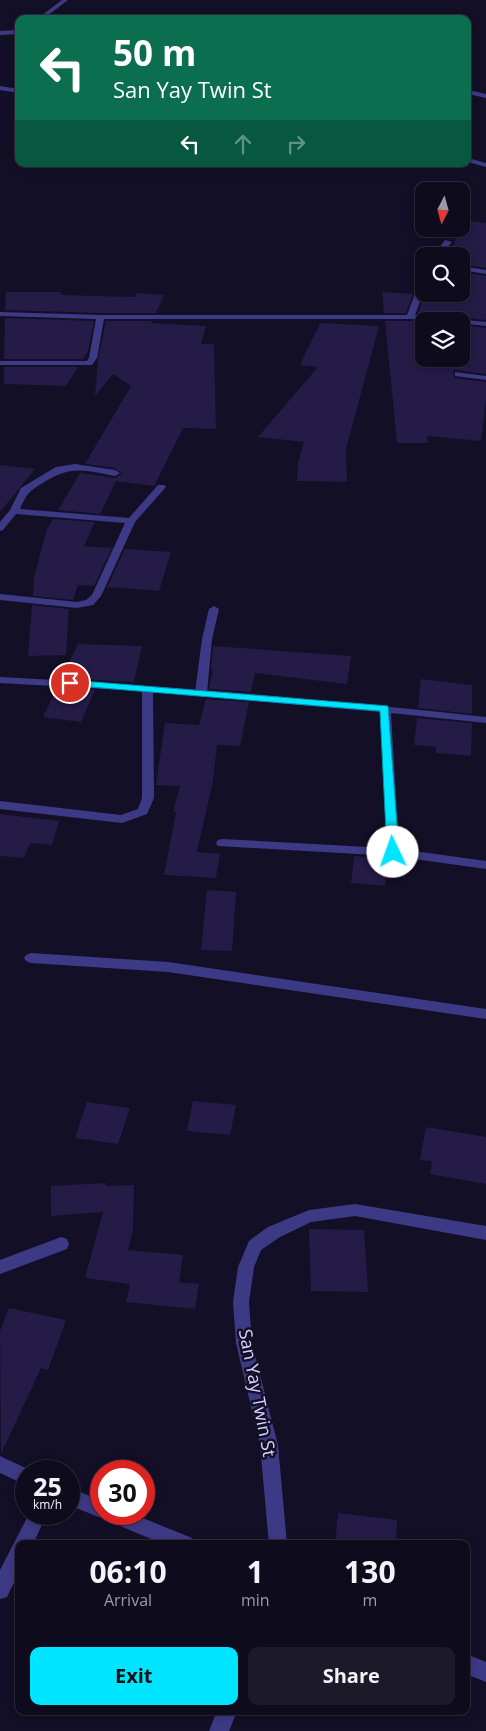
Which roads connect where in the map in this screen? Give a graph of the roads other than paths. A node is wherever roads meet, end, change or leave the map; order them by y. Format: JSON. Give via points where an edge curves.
{"nodes":[{"id":1,"x":65,"y":0,"type":"edge"},
{"id":2,"x":44,"y":15,"type":"edge"},
{"id":3,"x":99,"y":15,"type":"edge"},
{"id":4,"x":141,"y":15,"type":"edge"},
{"id":5,"x":15,"y":32,"type":"edge"},
{"id":6,"x":0,"y":33,"type":"edge"},
{"id":7,"x":0,"y":88,"type":"edge"},
{"id":8,"x":15,"y":90,"type":"edge"},
{"id":9,"x":471,"y":93,"type":"edge"},
{"id":10,"x":486,"y":96,"type":"edge"},
{"id":11,"x":471,"y":161,"type":"edge"},
{"id":12,"x":486,"y":165,"type":"edge"},
{"id":13,"x":448,"y":242,"type":"dead end"},
{"id":14,"x":444,"y":247,"type":"edge"},
{"id":15,"x":470,"y":269,"type":"edge"},
{"id":16,"x":486,"y":272,"type":"edge"},
{"id":17,"x":416,"y":302,"type":"edge"},
{"id":18,"x":0,"y":314,"type":"edge"},
{"id":19,"x":100,"y":317,"type":"junction"},
{"id":20,"x":410,"y":317,"type":"junction"},
{"id":21,"x":415,"y":317,"type":"edge"},
{"id":22,"x":470,"y":322,"type":"edge"},
{"id":23,"x":486,"y":324,"type":"edge"},
{"id":24,"x":0,"y":363,"type":"edge"},
{"id":25,"x":458,"y":374,"type":"dead end"},
{"id":26,"x":486,"y":378,"type":"edge"},
{"id":27,"x":116,"y":473,"type":"dead end"},
{"id":28,"x":161,"y":487,"type":"dead end"},
{"id":29,"x":14,"y":511,"type":"junction"},
{"id":30,"x":131,"y":521,"type":"junction"},
{"id":31,"x":0,"y":528,"type":"edge"},
{"id":32,"x":0,"y":597,"type":"edge"},
{"id":33,"x":214,"y":609,"type":"dead end"},
{"id":34,"x":0,"y":680,"type":"edge"},
{"id":35,"x":147,"y":688,"type":"junction"},
{"id":36,"x":201,"y":692,"type":"junction"},
{"id":37,"x":385,"y":709,"type":"junction"},
{"id":38,"x":486,"y":720,"type":"edge"},
{"id":39,"x":0,"y":805,"type":"edge"},
{"id":40,"x":222,"y":843,"type":"dead end"},
{"id":41,"x":393,"y":852,"type":"junction"},
{"id":42,"x":486,"y":866,"type":"edge"},
{"id":43,"x":31,"y":958,"type":"dead end"},
{"id":44,"x":486,"y":1014,"type":"edge"},
{"id":45,"x":486,"y":1233,"type":"edge"},
{"id":46,"x":61,"y":1244,"type":"dead end"},
{"id":47,"x":0,"y":1268,"type":"edge"},
{"id":48,"x":0,"y":1464,"type":"edge"},
{"id":49,"x":15,"y":1472,"type":"edge"},
{"id":50,"x":32,"y":1525,"type":"edge"},
{"id":51,"x":139,"y":1525,"type":"edge"},
{"id":52,"x":25,"y":1540,"type":"edge"},
{"id":53,"x":176,"y":1540,"type":"edge"},
{"id":54,"x":278,"y":1540,"type":"edge"},
{"id":55,"x":15,"y":1560,"type":"edge"},
{"id":56,"x":0,"y":1590,"type":"edge"},
{"id":57,"x":470,"y":1666,"type":"edge"},
{"id":58,"x":486,"y":1672,"type":"edge"},
{"id":59,"x":225,"y":1715,"type":"edge"},
{"id":60,"x":219,"y":1731,"type":"edge"}],
"edges":[{"from":1,"to":2,"type":"street"},
{"from":3,"to":4,"type":"street"},
{"from":5,"to":6,"type":"street"},
{"from":7,"to":8,"type":"street"},
{"from":9,"to":10,"type":"street"},
{"from":11,"to":12,"type":"street"},
{"from":13,"to":14,"type":"street"},
{"from":15,"to":16,"type":"street"},
{"from":17,"to":20,"type":"street"},
{"from":18,"to":19,"type":"street"},
{"from":19,"to":20,"type":"street"},
{"from":19,"to":24,"type":"street","via":[[90,363]]},
{"from":20,"to":21,"type":"street"},
{"from":22,"to":23,"type":"street"},
{"from":25,"to":26,"type":"street"},
{"from":27,"to":29,"type":"street","via":[[75,467],[59,469],[24,490]]},
{"from":28,"to":30,"type":"street"},
{"from":29,"to":30,"type":"street"},
{"from":29,"to":31,"type":"street"},
{"from":30,"to":32,"type":"street","via":[[96,596],[88,603],[56,604]]},
{"from":33,"to":36,"type":"street","via":[[206,639]]},
{"from":34,"to":35,"type":"street"},
{"from":35,"to":36,"type":"street"},
{"from":35,"to":39,"type":"street","via":[[148,798],[143,811],[122,819]]},
{"from":36,"to":37,"type":"street"},
{"from":37,"to":38,"type":"street"},
{"from":37,"to":41,"type":"street"},
{"from":40,"to":41,"type":"street"},
{"from":41,"to":42,"type":"street"},
{"from":43,"to":44,"type":"street","via":[[168,968]]},
{"from":45,"to":54,"type":"street","name":"San Yay Twin St","via":[[355,1210],[309,1216],[274,1232],[255,1246],[246,1267],[241,1302],[244,1342],[269,1445]]},
{"from":46,"to":47,"type":"street"},
{"from":48,"to":49,"type":"street"},
{"from":50,"to":52,"type":"street"},
{"from":51,"to":53,"type":"street"},
{"from":55,"to":56,"type":"street"},
{"from":57,"to":58,"type":"street"},
{"from":59,"to":60,"type":"street"}]}
